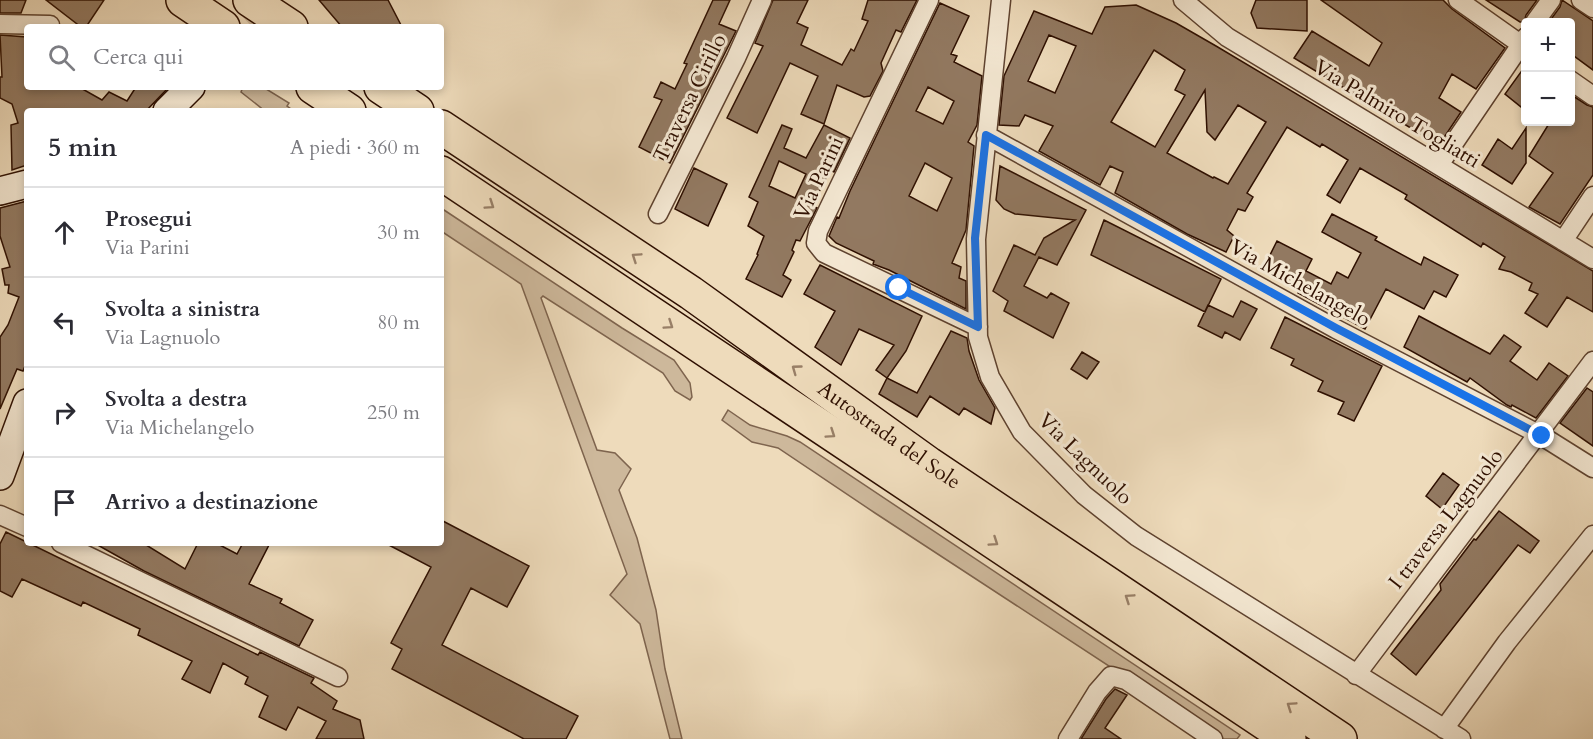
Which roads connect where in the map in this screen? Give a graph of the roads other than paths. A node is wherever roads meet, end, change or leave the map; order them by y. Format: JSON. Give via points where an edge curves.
{"nodes":[{"id":1,"x":183,"y":0,"type":"edge"},
{"id":2,"x":250,"y":0,"type":"edge"},
{"id":3,"x":762,"y":0,"type":"edge"},
{"id":4,"x":929,"y":0,"type":"edge"},
{"id":5,"x":1000,"y":0,"type":"edge"},
{"id":6,"x":1183,"y":0,"type":"edge"},
{"id":7,"x":1458,"y":0,"type":"edge"},
{"id":8,"x":1551,"y":0,"type":"edge"},
{"id":9,"x":1581,"y":0,"type":"edge"},
{"id":10,"x":1593,"y":8,"type":"edge"},
{"id":11,"x":1538,"y":18,"type":"edge"},
{"id":12,"x":0,"y":24,"type":"edge"},
{"id":13,"x":24,"y":24,"type":"edge"},
{"id":14,"x":219,"y":24,"type":"edge"},
{"id":15,"x":286,"y":24,"type":"edge"},
{"id":16,"x":1521,"y":41,"type":"edge"},
{"id":17,"x":1521,"y":47,"type":"edge"},
{"id":18,"x":1575,"y":83,"type":"edge"},
{"id":19,"x":188,"y":90,"type":"edge"},
{"id":20,"x":318,"y":90,"type":"edge"},
{"id":21,"x":386,"y":90,"type":"edge"},
{"id":22,"x":1593,"y":96,"type":"edge"},
{"id":23,"x":170,"y":108,"type":"edge"},
{"id":24,"x":344,"y":108,"type":"edge"},
{"id":25,"x":412,"y":108,"type":"edge"},
{"id":26,"x":444,"y":129,"type":"edge"},
{"id":27,"x":986,"y":135,"type":"junction"},
{"id":28,"x":1439,"y":165,"type":"junction"},
{"id":29,"x":444,"y":175,"type":"edge"},
{"id":30,"x":1593,"y":196,"type":"edge"},
{"id":31,"x":657,"y":214,"type":"dead end"},
{"id":32,"x":1563,"y":241,"type":"junction"},
{"id":33,"x":1593,"y":259,"type":"edge"},
{"id":34,"x":978,"y":327,"type":"junction"},
{"id":35,"x":1593,"y":361,"type":"edge"},
{"id":36,"x":24,"y":411,"type":"edge"},
{"id":37,"x":1539,"y":435,"type":"junction"},
{"id":38,"x":1593,"y":468,"type":"edge"},
{"id":39,"x":0,"y":476,"type":"edge"},
{"id":40,"x":0,"y":515,"type":"edge"},
{"id":41,"x":24,"y":526,"type":"edge"},
{"id":42,"x":1593,"y":535,"type":"edge"},
{"id":43,"x":67,"y":546,"type":"edge"},
{"id":44,"x":1356,"y":675,"type":"junction"},
{"id":45,"x":338,"y":677,"type":"dead end"},
{"id":46,"x":1444,"y":729,"type":"junction"},
{"id":47,"x":1068,"y":739,"type":"edge"},
{"id":48,"x":1213,"y":739,"type":"edge"},
{"id":49,"x":1289,"y":739,"type":"edge"},
{"id":50,"x":1340,"y":739,"type":"edge"},
{"id":51,"x":1461,"y":739,"type":"edge"}],
"edges":[{"from":1,"to":14,"type":"highway"},
{"from":2,"to":15,"type":"highway"},
{"from":3,"to":31,"type":"street","name":"Traversa Cirillo"},
{"from":4,"to":34,"type":"street","name":"Via Parini","via":[[818,231],[816,243],[824,252]]},
{"from":5,"to":27,"type":"street","name":"Via Lagnuolo"},
{"from":6,"to":28,"type":"street","name":"Via Palmiro Togliatti","via":[[1227,37]]},
{"from":7,"to":16,"type":"street"},
{"from":8,"to":11,"type":"street"},
{"from":9,"to":10,"type":"street"},
{"from":12,"to":13,"type":"street"},
{"from":17,"to":28,"type":"street"},
{"from":18,"to":22,"type":"street"},
{"from":19,"to":23,"type":"main road"},
{"from":20,"to":24,"type":"highway"},
{"from":21,"to":25,"type":"highway"},
{"from":50,"to":26,"type":"highway","name":"Autostrada del Sole","one_way":true,"via":[[929,464],[691,293]]},
{"from":27,"to":34,"type":"street","name":"Via Lagnuolo","via":[[975,238]]},
{"from":27,"to":37,"type":"street","name":"Via Michelangelo"},
{"from":28,"to":32,"type":"street","name":"Via Palmiro Togliatti"},
{"from":29,"to":49,"type":"highway","name":"Autostrada del Sole","one_way":true},
{"from":30,"to":32,"type":"street"},
{"from":32,"to":33,"type":"street","name":"Via Palmiro Togliatti"},
{"from":34,"to":44,"type":"street","name":"Via Lagnuolo","via":[[990,377],[1022,432],[1084,495],[1136,536]]},
{"from":35,"to":37,"type":"street","name":"I traversa Lagnuolo"},
{"from":36,"to":39,"type":"main road"},
{"from":37,"to":38,"type":"street","name":"Via Michelangelo"},
{"from":37,"to":44,"type":"street","name":"I traversa Lagnuolo"},
{"from":40,"to":41,"type":"street"},
{"from":42,"to":46,"type":"street","via":[[1507,642]]},
{"from":43,"to":45,"type":"street"},
{"from":44,"to":46,"type":"street","name":"Via Lagnuolo"},
{"from":46,"to":51,"type":"street","name":"Via Lagnuolo"},
{"from":47,"to":48,"type":"street","via":[[1111,676],[1126,680]]}]}
